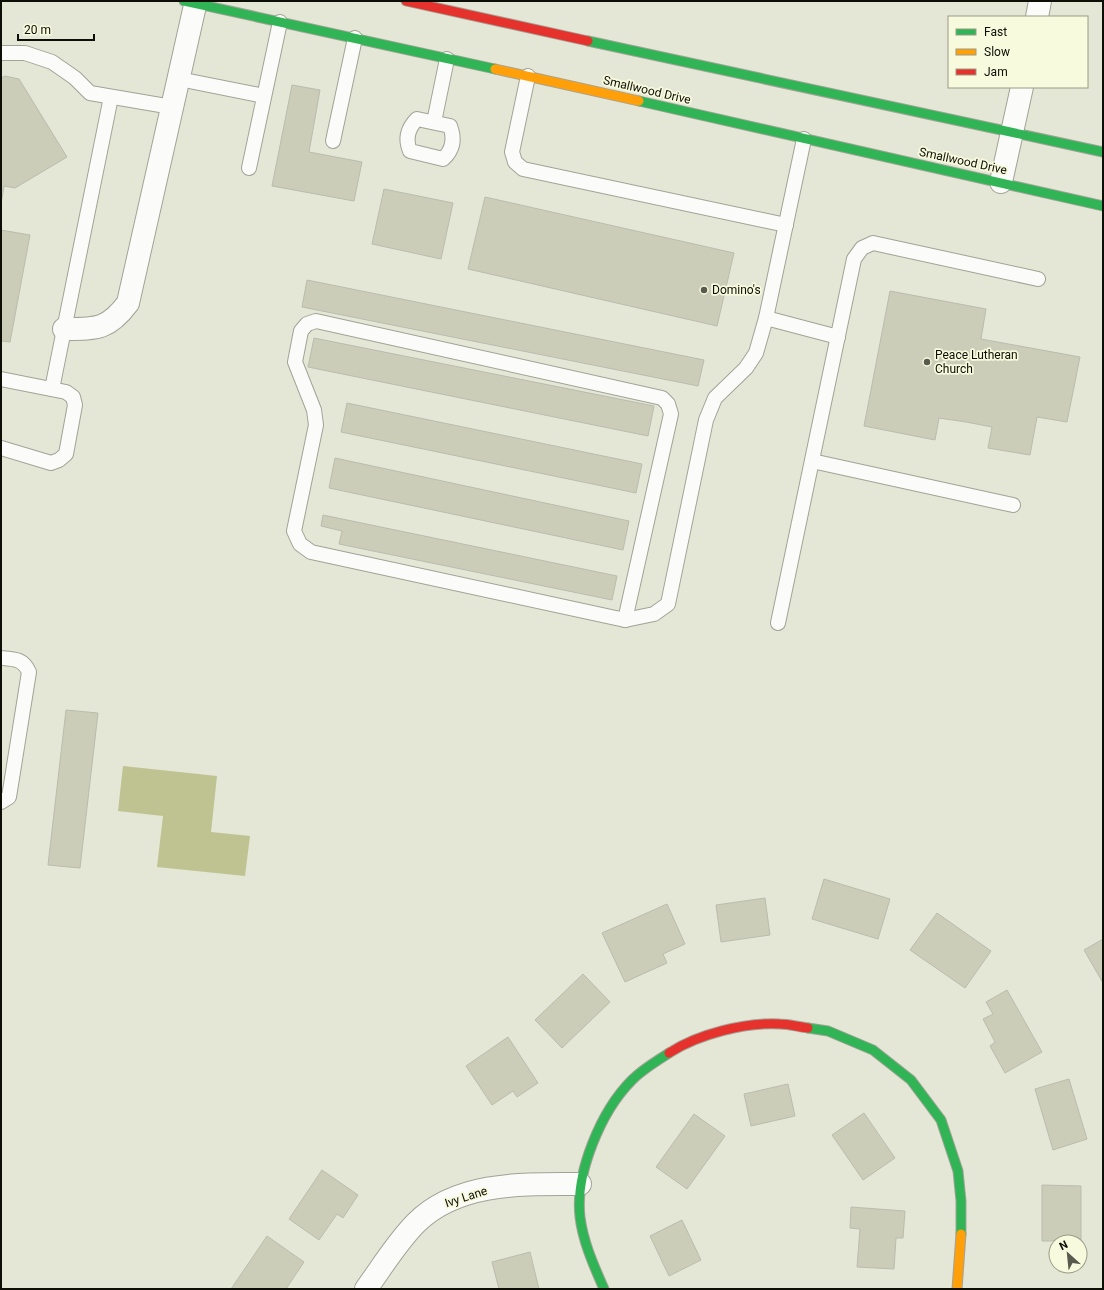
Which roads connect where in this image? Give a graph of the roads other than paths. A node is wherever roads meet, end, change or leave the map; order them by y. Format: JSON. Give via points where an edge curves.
{"nodes":[{"id":1,"x":406,"y":1,"type":"edge"},
{"id":2,"x":1040,"y":1,"type":"edge"},
{"id":3,"x":192,"y":2,"type":"edge"},
{"id":4,"x":1037,"y":16,"type":"edge"},
{"id":5,"x":280,"y":22,"type":"junction"},
{"id":6,"x":355,"y":38,"type":"junction"},
{"id":7,"x":1,"y":53,"type":"edge"},
{"id":8,"x":447,"y":59,"type":"junction"},
{"id":9,"x":528,"y":76,"type":"junction"},
{"id":10,"x":179,"y":79,"type":"junction"},
{"id":11,"x":1022,"y":88,"type":"edge"},
{"id":12,"x":264,"y":96,"type":"junction"},
{"id":13,"x":111,"y":97,"type":"junction"},
{"id":14,"x":172,"y":107,"type":"junction"},
{"id":15,"x":434,"y":122,"type":"dead end"},
{"id":16,"x":1012,"y":132,"type":"junction"},
{"id":17,"x":804,"y":139,"type":"junction"},
{"id":18,"x":333,"y":141,"type":"dead end"},
{"id":19,"x":1103,"y":152,"type":"edge"},
{"id":20,"x":249,"y":168,"type":"dead end"},
{"id":21,"x":1001,"y":182,"type":"junction"},
{"id":22,"x":1103,"y":206,"type":"edge"},
{"id":23,"x":786,"y":225,"type":"junction"},
{"id":24,"x":1038,"y":279,"type":"dead end"},
{"id":25,"x":766,"y":318,"type":"junction"},
{"id":26,"x":64,"y":329,"type":"junction"},
{"id":27,"x":838,"y":337,"type":"junction"},
{"id":28,"x":1,"y":379,"type":"edge"},
{"id":29,"x":52,"y":389,"type":"junction"},
{"id":30,"x":1,"y":448,"type":"edge"},
{"id":31,"x":812,"y":461,"type":"junction"},
{"id":32,"x":1013,"y":505,"type":"dead end"},
{"id":33,"x":625,"y":620,"type":"junction"},
{"id":34,"x":778,"y":623,"type":"dead end"},
{"id":35,"x":1,"y":658,"type":"edge"},
{"id":36,"x":1,"y":802,"type":"edge"},
{"id":37,"x":580,"y":1184,"type":"junction"},
{"id":38,"x":366,"y":1289,"type":"edge"},
{"id":39,"x":604,"y":1289,"type":"edge"},
{"id":40,"x":957,"y":1289,"type":"edge"}],
"edges":[{"from":1,"to":16,"type":"main road"},
{"from":2,"to":4,"type":"street"},
{"from":3,"to":5,"type":"main road","name":"Smallwood Drive"},
{"from":3,"to":10,"type":"street"},
{"from":5,"to":6,"type":"main road","name":"Smallwood Drive"},
{"from":5,"to":12,"type":"lane"},
{"from":6,"to":8,"type":"main road","name":"Smallwood Drive"},
{"from":6,"to":18,"type":"lane"},
{"from":7,"to":13,"type":"lane","via":[[25,53],[52,62],[75,78],[90,93]]},
{"from":8,"to":9,"type":"main road","name":"Smallwood Drive"},
{"from":8,"to":15,"type":"lane"},
{"from":9,"to":17,"type":"main road","name":"Smallwood Drive"},
{"from":9,"to":23,"type":"lane","via":[[512,152],[515,162],[523,168]]},
{"from":10,"to":12,"type":"lane"},
{"from":10,"to":14,"type":"street"},
{"from":11,"to":16,"type":"street"},
{"from":12,"to":20,"type":"lane"},
{"from":13,"to":14,"type":"lane"},
{"from":13,"to":26,"type":"lane"},
{"from":14,"to":26,"type":"street","via":[[128,303],[119,316],[106,325],[89,329]]},
{"from":16,"to":19,"type":"main road"},
{"from":16,"to":21,"type":"street"},
{"from":17,"to":21,"type":"main road","name":"Smallwood Drive"},
{"from":17,"to":23,"type":"lane"},
{"from":21,"to":22,"type":"main road","name":"Smallwood Drive"},
{"from":23,"to":25,"type":"lane"},
{"from":24,"to":27,"type":"lane","via":[[873,242],[862,248],[854,259]]},
{"from":25,"to":27,"type":"lane"},
{"from":25,"to":33,"type":"lane","via":[[756,353],[746,368],[715,398],[706,420],[668,604],[654,614]]},
{"from":26,"to":29,"type":"lane"},
{"from":27,"to":31,"type":"lane"},
{"from":28,"to":29,"type":"lane"},
{"from":29,"to":30,"type":"lane","via":[[66,392],[73,397],[75,405],[66,454],[51,462]]},
{"from":31,"to":32,"type":"lane"},
{"from":31,"to":34,"type":"lane"},
{"from":33,"to":33,"type":"lane","via":[[311,552],[300,544],[294,531],[316,425],[314,410],[294,362],[301,331],[307,324],[316,321],[662,398],[668,404],[671,414]]},
{"from":35,"to":36,"type":"lane","via":[[19,660],[29,672],[9,797]]},
{"from":37,"to":38,"type":"street","name":"Ivy Lane","via":[[528,1184],[479,1190],[454,1198],[434,1208],[416,1223]]},
{"from":37,"to":39,"type":"main road","via":[[580,1216]]},
{"from":37,"to":40,"type":"main road","via":[[602,1122],[612,1106],[638,1074],[661,1056],[686,1041],[764,1023],[791,1023],[823,1030],[864,1044],[889,1059],[912,1080],[933,1108],[947,1135],[958,1170],[963,1214]]}]}
